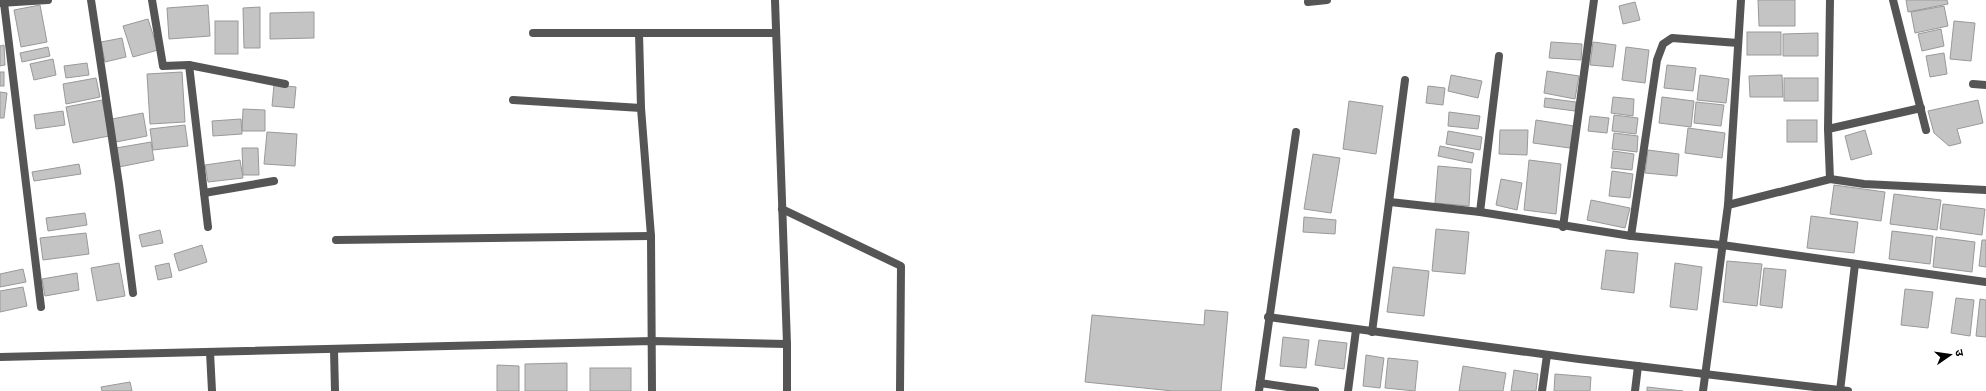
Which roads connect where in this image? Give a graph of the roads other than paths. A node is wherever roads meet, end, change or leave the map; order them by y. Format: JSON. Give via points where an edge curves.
{"nodes":[{"id":1,"x":48,"y":0,"type":"edge"},
{"id":2,"x":91,"y":0,"type":"edge"},
{"id":3,"x":152,"y":0,"type":"edge"},
{"id":4,"x":775,"y":0,"type":"edge"},
{"id":5,"x":1327,"y":0,"type":"edge"},
{"id":6,"x":1594,"y":0,"type":"edge"},
{"id":7,"x":1741,"y":0,"type":"edge"},
{"id":8,"x":1830,"y":0,"type":"edge"},
{"id":9,"x":1893,"y":0,"type":"edge"},
{"id":10,"x":1308,"y":2,"type":"dead end"},
{"id":11,"x":2,"y":3,"type":"edge"},
{"id":12,"x":533,"y":33,"type":"dead end"},
{"id":13,"x":640,"y":33,"type":"junction"},
{"id":14,"x":776,"y":33,"type":"junction"},
{"id":15,"x":1738,"y":43,"type":"junction"},
{"id":16,"x":1498,"y":56,"type":"dead end"},
{"id":17,"x":189,"y":65,"type":"junction"},
{"id":18,"x":1405,"y":80,"type":"dead end"},
{"id":19,"x":285,"y":84,"type":"dead end"},
{"id":20,"x":1973,"y":84,"type":"dead end"},
{"id":21,"x":1986,"y":85,"type":"edge"},
{"id":22,"x":513,"y":100,"type":"dead end"},
{"id":23,"x":641,"y":108,"type":"junction"},
{"id":24,"x":1921,"y":108,"type":"junction"},
{"id":25,"x":1828,"y":129,"type":"junction"},
{"id":26,"x":1926,"y":130,"type":"dead end"},
{"id":27,"x":1296,"y":132,"type":"dead end"},
{"id":28,"x":1830,"y":179,"type":"junction"},
{"id":29,"x":274,"y":181,"type":"dead end"},
{"id":30,"x":1986,"y":190,"type":"edge"},
{"id":31,"x":204,"y":193,"type":"junction"},
{"id":32,"x":1390,"y":202,"type":"junction"},
{"id":33,"x":1728,"y":205,"type":"junction"},
{"id":34,"x":782,"y":209,"type":"junction"},
{"id":35,"x":1480,"y":212,"type":"junction"},
{"id":36,"x":208,"y":227,"type":"dead end"},
{"id":37,"x":1563,"y":227,"type":"junction"},
{"id":38,"x":650,"y":236,"type":"junction"},
{"id":39,"x":1631,"y":236,"type":"junction"},
{"id":40,"x":336,"y":240,"type":"dead end"},
{"id":41,"x":1722,"y":246,"type":"junction"},
{"id":42,"x":1855,"y":264,"type":"junction"},
{"id":43,"x":1986,"y":282,"type":"edge"},
{"id":44,"x":132,"y":293,"type":"dead end"},
{"id":45,"x":41,"y":307,"type":"dead end"},
{"id":46,"x":1268,"y":317,"type":"junction"},
{"id":47,"x":1356,"y":330,"type":"junction"},
{"id":48,"x":1372,"y":332,"type":"junction"},
{"id":49,"x":652,"y":341,"type":"junction"},
{"id":50,"x":787,"y":344,"type":"junction"},
{"id":51,"x":334,"y":350,"type":"junction"},
{"id":52,"x":210,"y":352,"type":"junction"},
{"id":53,"x":1547,"y":355,"type":"junction"},
{"id":54,"x":0,"y":357,"type":"edge"},
{"id":55,"x":1638,"y":366,"type":"junction"},
{"id":56,"x":1705,"y":374,"type":"junction"},
{"id":57,"x":1259,"y":387,"type":"edge"},
{"id":58,"x":212,"y":391,"type":"edge"},
{"id":59,"x":336,"y":391,"type":"edge"},
{"id":60,"x":652,"y":391,"type":"edge"},
{"id":61,"x":787,"y":391,"type":"edge"},
{"id":62,"x":900,"y":391,"type":"edge"},
{"id":63,"x":1315,"y":391,"type":"edge"},
{"id":64,"x":1348,"y":391,"type":"edge"},
{"id":65,"x":1542,"y":391,"type":"edge"},
{"id":66,"x":1635,"y":391,"type":"edge"},
{"id":67,"x":1703,"y":391,"type":"edge"},
{"id":68,"x":1843,"y":391,"type":"edge"}],
"edges":[{"from":1,"to":11,"type":"street"},
{"from":2,"to":44,"type":"street","via":[[119,184]]},
{"from":3,"to":17,"type":"street","via":[[163,66]]},
{"from":4,"to":14,"type":"street"},
{"from":5,"to":10,"type":"street"},
{"from":6,"to":37,"type":"street"},
{"from":7,"to":15,"type":"street"},
{"from":8,"to":25,"type":"street"},
{"from":9,"to":24,"type":"street"},
{"from":11,"to":45,"type":"street"},
{"from":12,"to":13,"type":"street"},
{"from":13,"to":14,"type":"street"},
{"from":13,"to":23,"type":"street"},
{"from":14,"to":34,"type":"street"},
{"from":15,"to":33,"type":"street"},
{"from":15,"to":39,"type":"street","via":[[1672,38],[1663,44],[1657,60]]},
{"from":16,"to":35,"type":"street"},
{"from":17,"to":19,"type":"street"},
{"from":17,"to":31,"type":"street"},
{"from":18,"to":32,"type":"street"},
{"from":20,"to":21,"type":"street"},
{"from":22,"to":23,"type":"street"},
{"from":23,"to":38,"type":"street"},
{"from":24,"to":25,"type":"street"},
{"from":24,"to":26,"type":"street"},
{"from":25,"to":28,"type":"street"},
{"from":27,"to":46,"type":"street"},
{"from":28,"to":30,"type":"street","via":[[1864,184]]},
{"from":28,"to":33,"type":"street"},
{"from":29,"to":31,"type":"street"},
{"from":31,"to":36,"type":"street"},
{"from":32,"to":35,"type":"street"},
{"from":32,"to":48,"type":"street"},
{"from":33,"to":41,"type":"street"},
{"from":34,"to":50,"type":"street"},
{"from":34,"to":62,"type":"street","via":[[901,266]]},
{"from":35,"to":37,"type":"street"},
{"from":37,"to":39,"type":"street"},
{"from":38,"to":40,"type":"street"},
{"from":38,"to":49,"type":"street"},
{"from":39,"to":41,"type":"street"},
{"from":41,"to":42,"type":"street"},
{"from":41,"to":56,"type":"street"},
{"from":42,"to":43,"type":"street"},
{"from":42,"to":68,"type":"street"},
{"from":46,"to":47,"type":"street"},
{"from":46,"to":57,"type":"street"},
{"from":47,"to":48,"type":"street"},
{"from":47,"to":64,"type":"street"},
{"from":48,"to":53,"type":"street"},
{"from":49,"to":50,"type":"street"},
{"from":49,"to":51,"type":"street"},
{"from":49,"to":60,"type":"street"},
{"from":50,"to":61,"type":"street"},
{"from":51,"to":52,"type":"street"},
{"from":51,"to":59,"type":"street"},
{"from":52,"to":54,"type":"street"},
{"from":52,"to":58,"type":"street"},
{"from":53,"to":55,"type":"street"},
{"from":53,"to":65,"type":"street"},
{"from":55,"to":56,"type":"street"},
{"from":55,"to":66,"type":"street"},
{"from":56,"to":67,"type":"street"},
{"from":56,"to":68,"type":"street"},
{"from":57,"to":63,"type":"street"}]}
